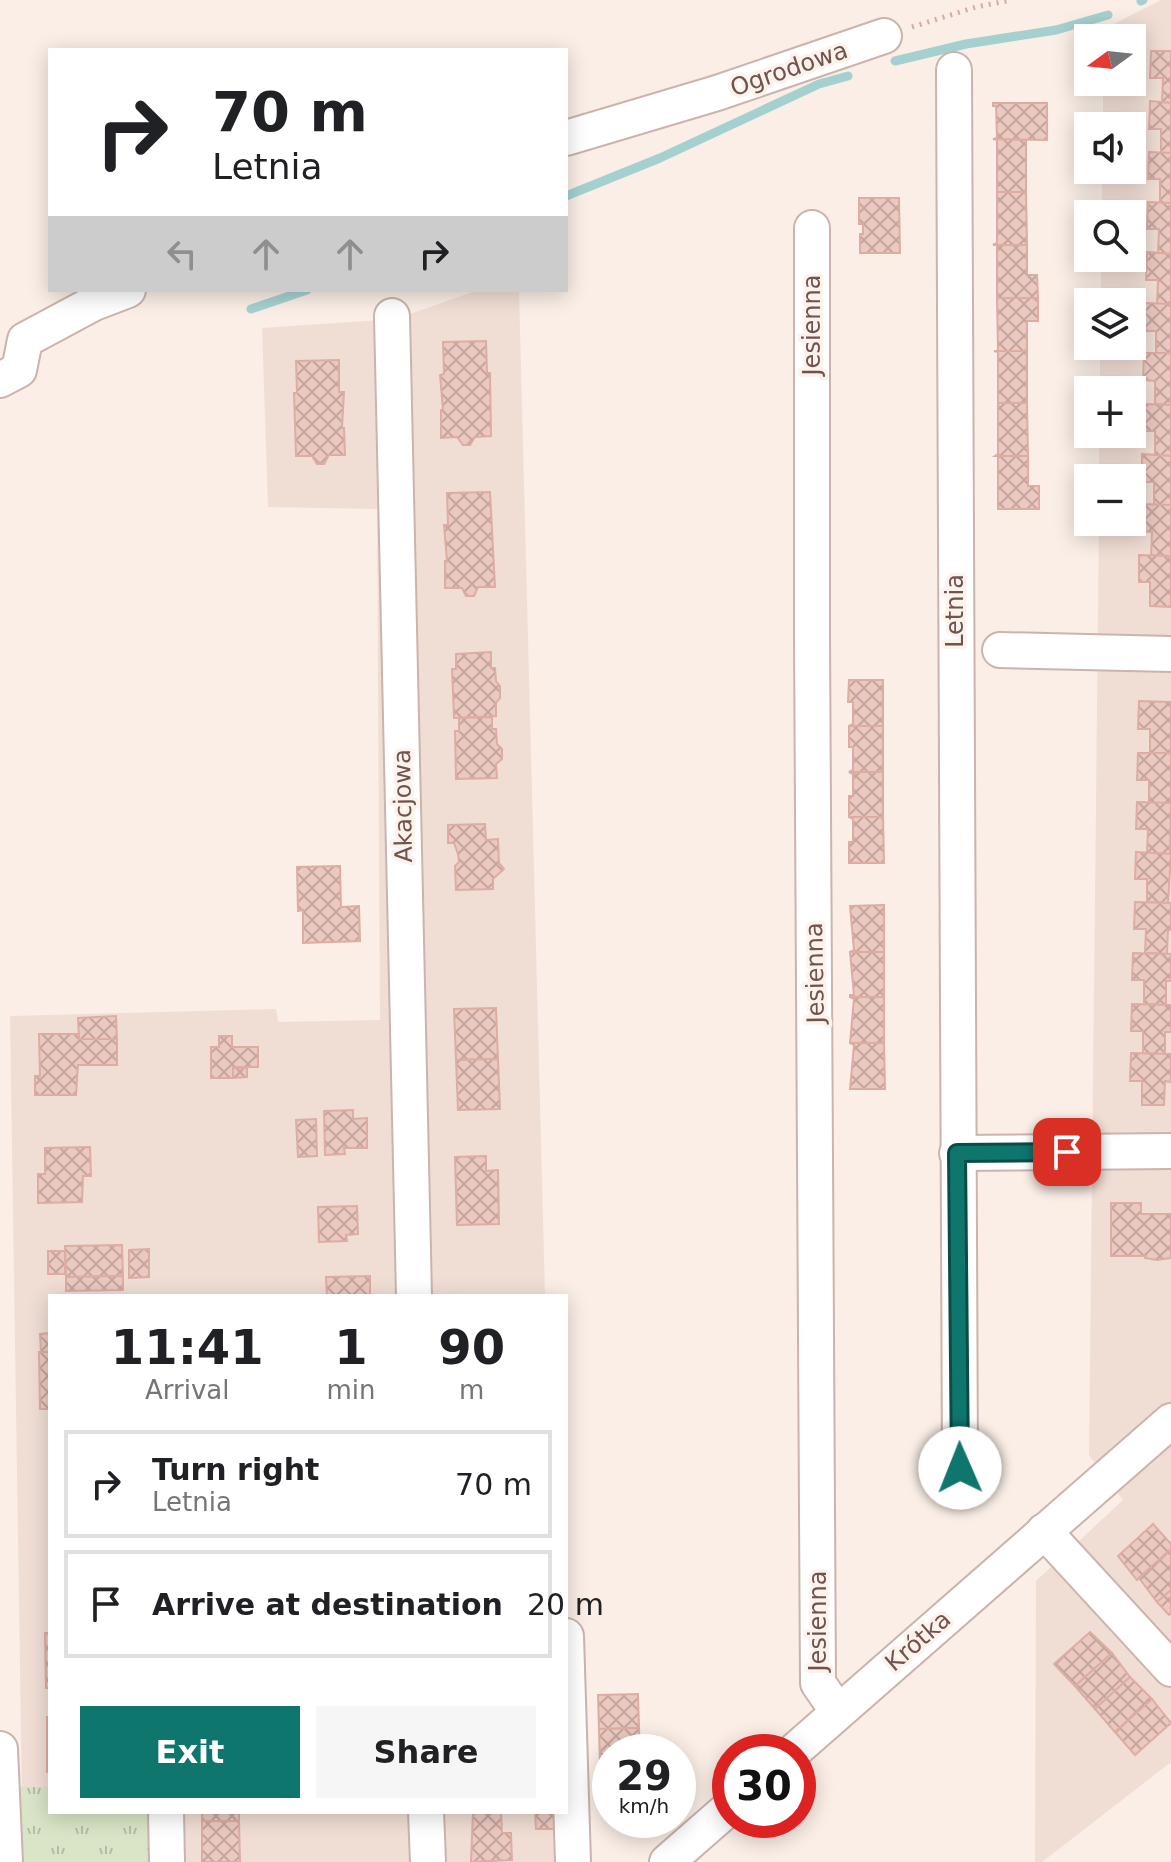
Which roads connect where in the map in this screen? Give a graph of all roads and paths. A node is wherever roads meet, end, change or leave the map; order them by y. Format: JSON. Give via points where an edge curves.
{"nodes":[{"id":1,"x":1012,"y":0,"type":"edge"},
{"id":2,"x":884,"y":36,"type":"joint"},
{"id":3,"x":954,"y":70,"type":"dead end"},
{"id":4,"x":568,"y":137,"type":"edge"},
{"id":5,"x":812,"y":228,"type":"dead end"},
{"id":6,"x":123,"y":292,"type":"edge"},
{"id":7,"x":392,"y":316,"type":"dead end"},
{"id":8,"x":0,"y":380,"type":"edge"},
{"id":9,"x":1000,"y":650,"type":"dead end"},
{"id":10,"x":1171,"y":654,"type":"edge"},
{"id":11,"x":1171,"y":1151,"type":"edge"},
{"id":12,"x":957,"y":1153,"type":"junction"},
{"id":13,"x":414,"y":1294,"type":"edge"},
{"id":14,"x":1171,"y":1421,"type":"edge"},
{"id":15,"x":960,"y":1468,"type":"dead end"},
{"id":16,"x":1044,"y":1531,"type":"junction"},
{"id":17,"x":1171,"y":1669,"type":"edge"},
{"id":18,"x":568,"y":1701,"type":"edge"},
{"id":19,"x":838,"y":1712,"type":"junction"},
{"id":20,"x":813,"y":1734,"type":"edge"},
{"id":21,"x":0,"y":1749,"type":"edge"},
{"id":22,"x":166,"y":1814,"type":"edge"},
{"id":23,"x":426,"y":1814,"type":"edge"},
{"id":24,"x":712,"y":1823,"type":"edge"},
{"id":25,"x":5,"y":1862,"type":"edge"},
{"id":26,"x":167,"y":1862,"type":"edge"},
{"id":27,"x":428,"y":1862,"type":"edge"},
{"id":28,"x":573,"y":1862,"type":"edge"},
{"id":29,"x":667,"y":1862,"type":"edge"}],
"edges":[{"from":1,"to":2,"type":"path"},
{"from":2,"to":4,"type":"street","name":"Ogrodowa"},
{"from":3,"to":12,"type":"street","name":"Letnia"},
{"from":5,"to":19,"type":"street","name":"Jesienna","via":[[818,1683]]},
{"from":6,"to":8,"type":"street","via":[[25,340],[19,370]]},
{"from":7,"to":13,"type":"street","name":"Akacjowa"},
{"from":9,"to":10,"type":"street"},
{"from":11,"to":12,"type":"street"},
{"from":12,"to":15,"type":"street","name":"Letnia"},
{"from":14,"to":16,"type":"street","name":"Krótka"},
{"from":16,"to":17,"type":"street"},
{"from":16,"to":19,"type":"street","name":"Krótka"},
{"from":18,"to":28,"type":"street"},
{"from":19,"to":20,"type":"street","name":"Krótka"},
{"from":21,"to":25,"type":"street"},
{"from":22,"to":26,"type":"street"},
{"from":23,"to":27,"type":"street"},
{"from":24,"to":29,"type":"street"}]}
